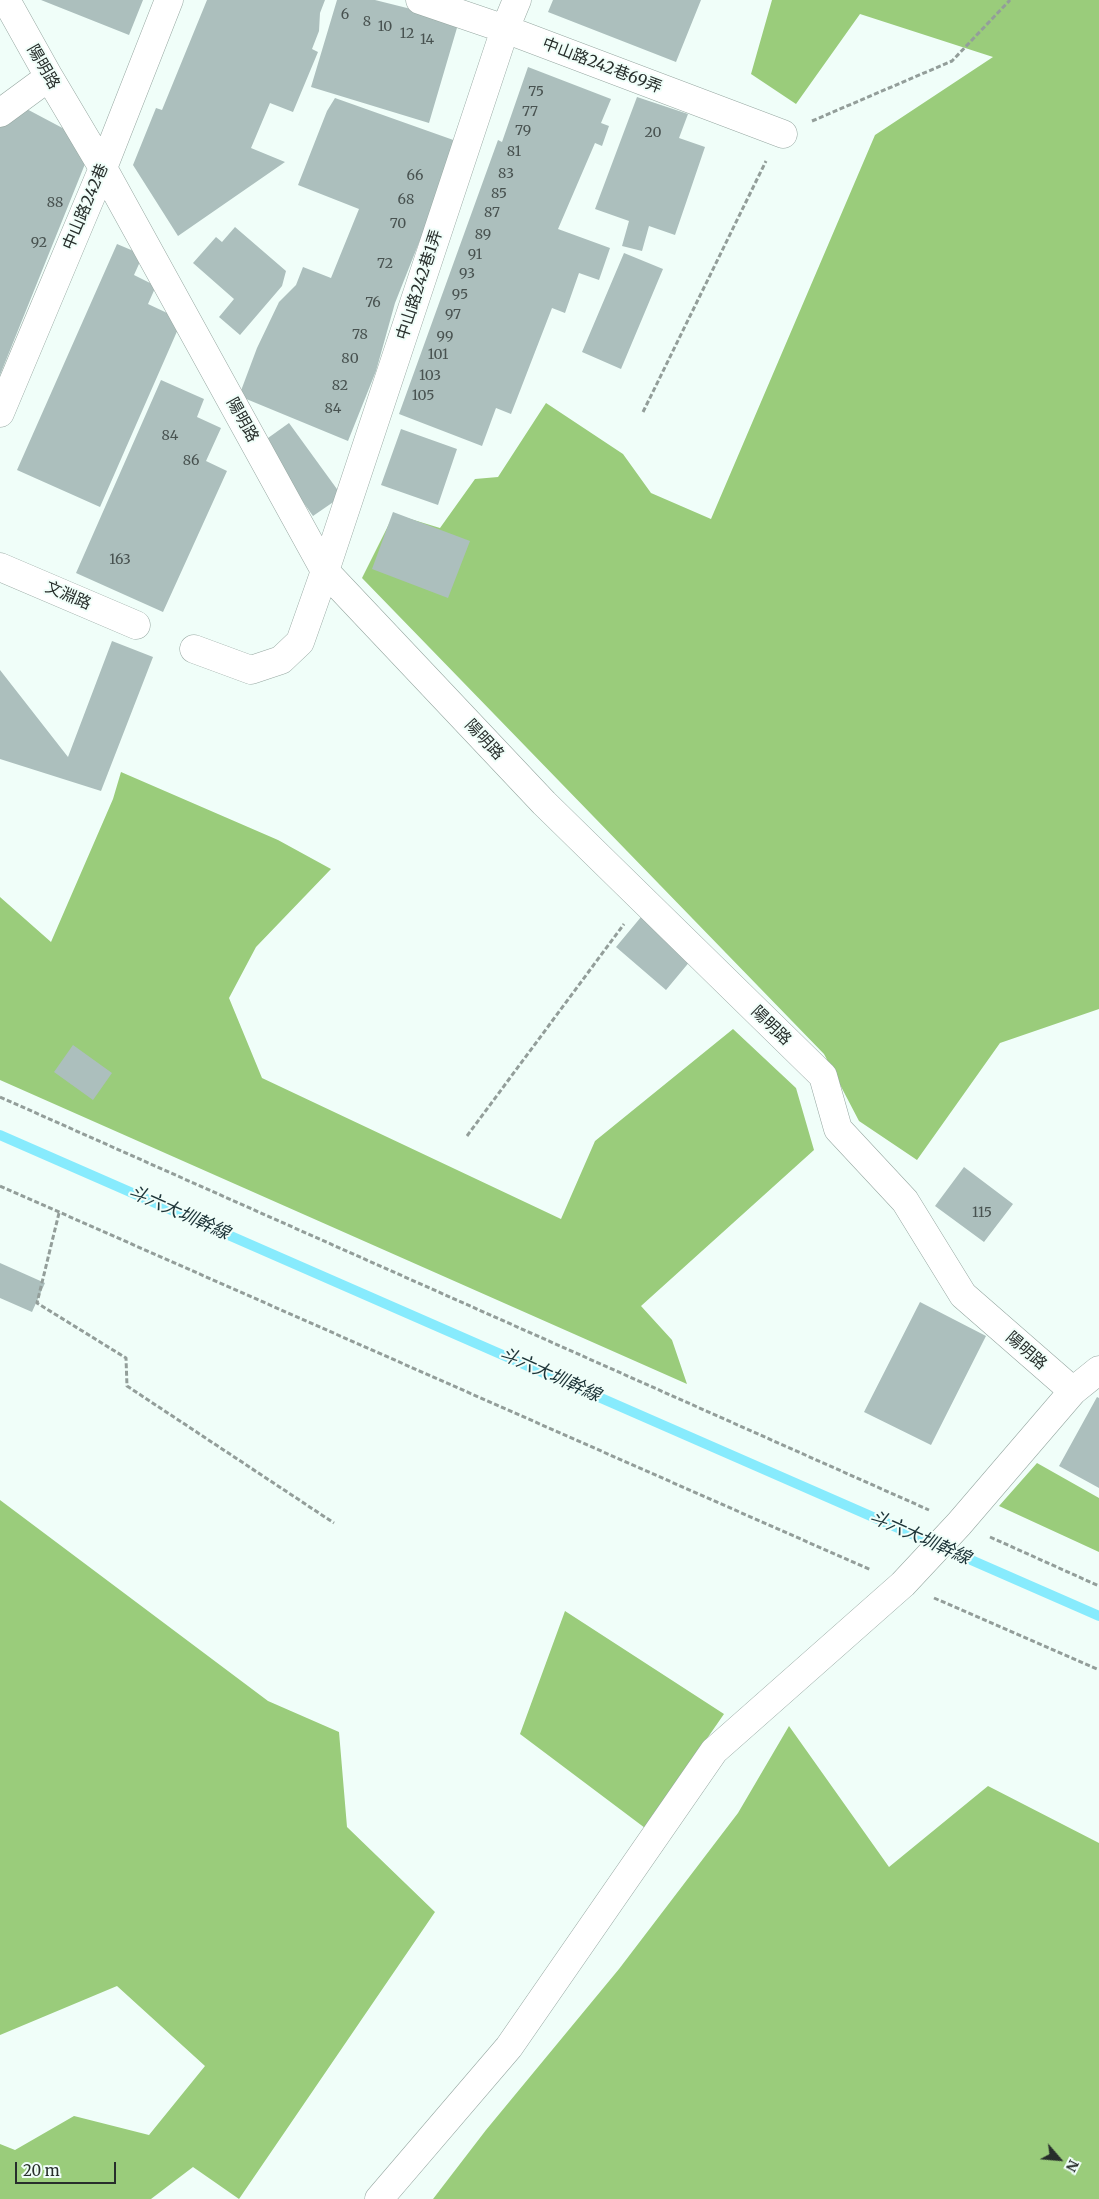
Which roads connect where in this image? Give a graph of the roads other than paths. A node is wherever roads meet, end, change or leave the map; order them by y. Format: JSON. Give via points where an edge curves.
{"nodes":[{"id":1,"x":6,"y":0,"type":"edge"},
{"id":2,"x":169,"y":0,"type":"edge"},
{"id":3,"x":420,"y":0,"type":"edge"},
{"id":4,"x":517,"y":0,"type":"edge"},
{"id":5,"x":505,"y":29,"type":"junction"},
{"id":6,"x":49,"y":77,"type":"junction"},
{"id":7,"x":0,"y":113,"type":"edge"},
{"id":8,"x":782,"y":134,"type":"road end"},
{"id":9,"x":103,"y":168,"type":"junction"},
{"id":10,"x":0,"y":413,"type":"edge"},
{"id":11,"x":0,"y":567,"type":"edge"},
{"id":12,"x":325,"y":571,"type":"junction"},
{"id":13,"x":136,"y":625,"type":"dead end"},
{"id":14,"x":194,"y":649,"type":"dead end"},
{"id":15,"x":1099,"y":1370,"type":"edge"},
{"id":16,"x":1073,"y":1391,"type":"junction"},
{"id":17,"x":379,"y":2199,"type":"edge"}],
"edges":[{"from":1,"to":6,"type":"street","name":"陽明路"},
{"from":2,"to":9,"type":"street","name":"中山路242巷"},
{"from":3,"to":5,"type":"street","name":"中山路242巷69弄"},
{"from":4,"to":5,"type":"street","name":"中山路242巷1弄"},
{"from":5,"to":8,"type":"street","name":"中山路242巷69弄"},
{"from":5,"to":12,"type":"street","name":"中山路242巷1弄"},
{"from":6,"to":7,"type":"street"},
{"from":6,"to":9,"type":"street","name":"陽明路"},
{"from":9,"to":10,"type":"street","name":"中山路242巷"},
{"from":9,"to":12,"type":"street","name":"陽明路"},
{"from":11,"to":13,"type":"street","name":"文淵路"},
{"from":12,"to":14,"type":"street","name":"中山路242巷1弄","via":[[300,642],[281,660],[251,670]]},
{"from":12,"to":16,"type":"street","name":"陽明路","via":[[544,803],[823,1076],[838,1129],[905,1201],[962,1295]]},
{"from":15,"to":16,"type":"street"},
{"from":16,"to":17,"type":"street","via":[[903,1584],[714,1751],[509,2047]]}]}
